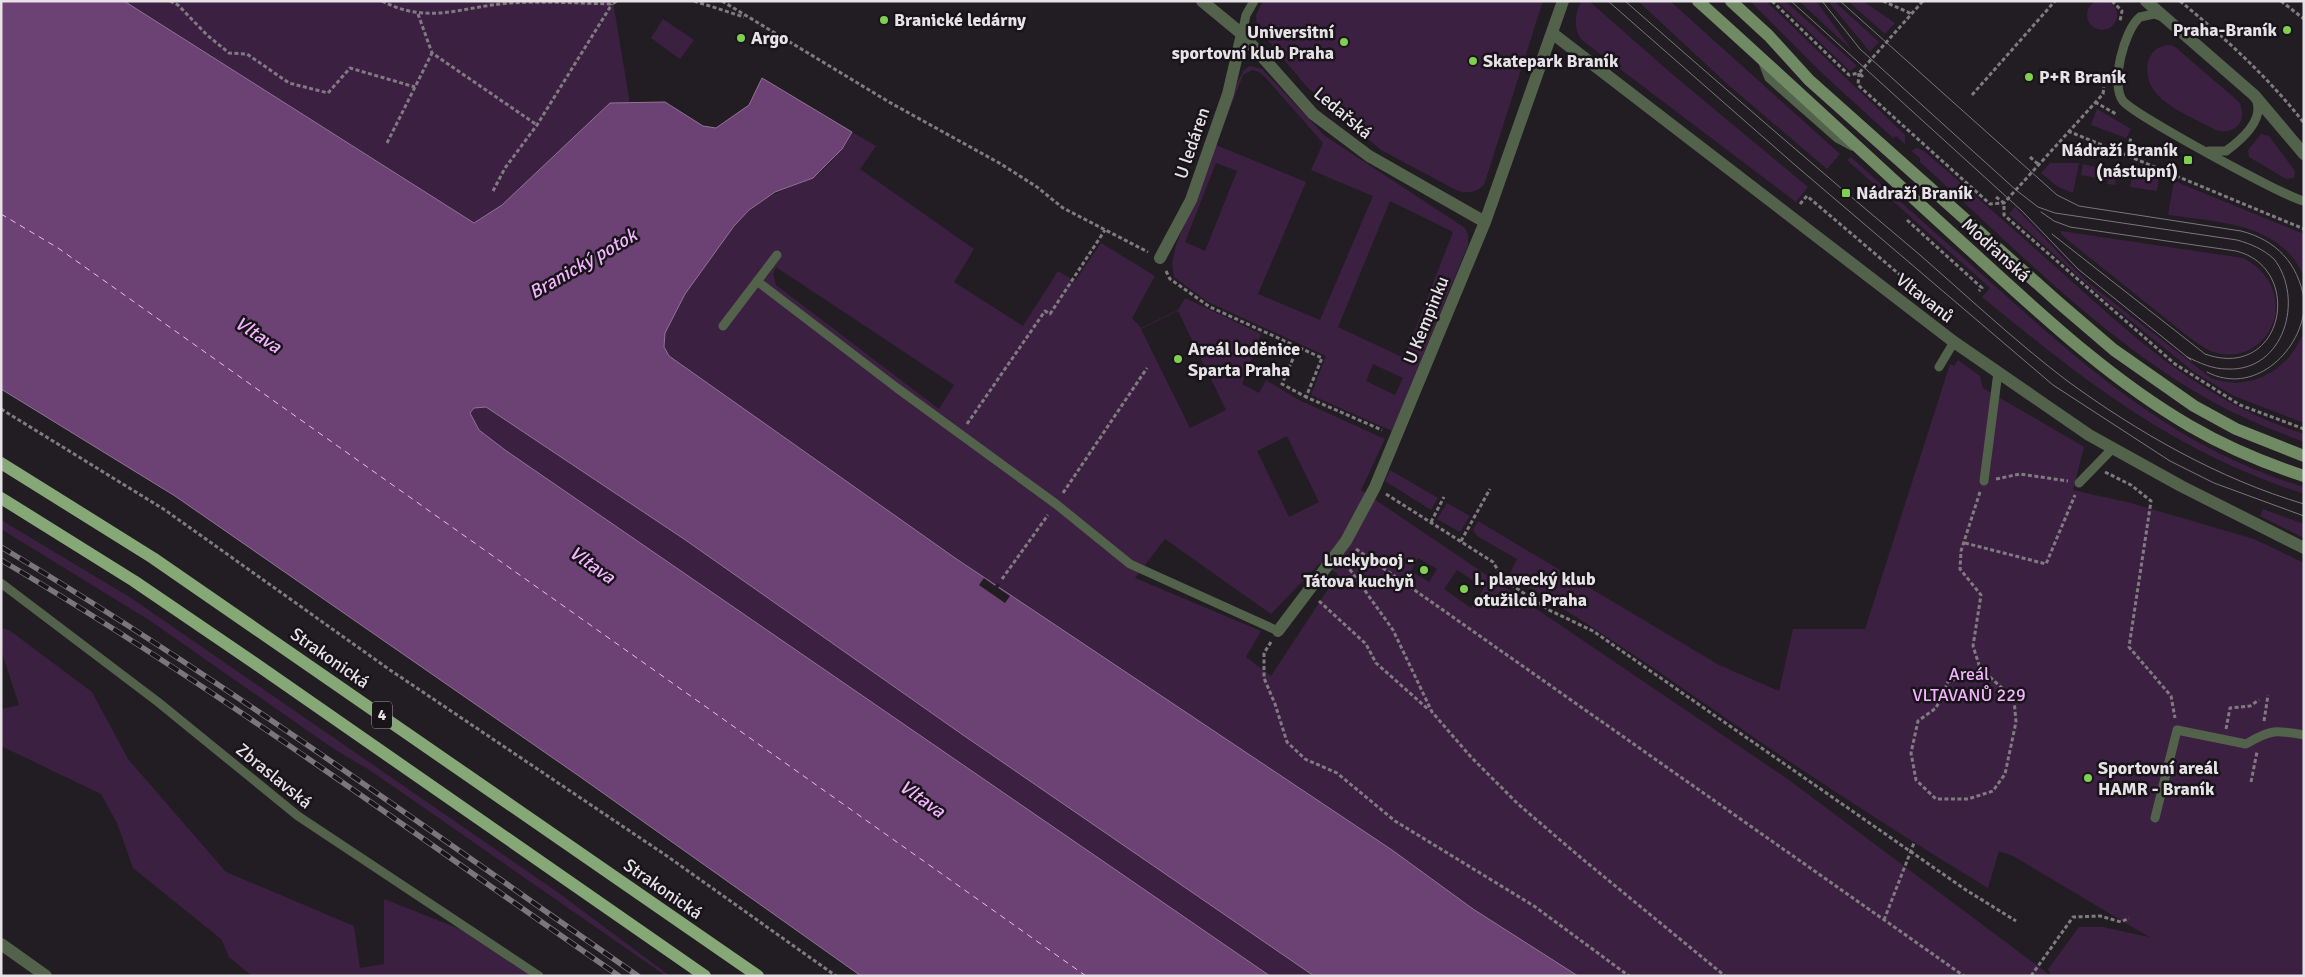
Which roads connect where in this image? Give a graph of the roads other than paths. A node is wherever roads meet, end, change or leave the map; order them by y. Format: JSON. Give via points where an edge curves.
{"nodes":[{"id":1,"x":1202,"y":1,"type":"edge"},
{"id":2,"x":1254,"y":1,"type":"edge"},
{"id":3,"x":1564,"y":1,"type":"edge"},
{"id":4,"x":1698,"y":1,"type":"edge"},
{"id":5,"x":1731,"y":1,"type":"edge"},
{"id":6,"x":2146,"y":1,"type":"edge"},
{"id":7,"x":2165,"y":18,"type":"junction"},
{"id":8,"x":1552,"y":33,"type":"junction"},
{"id":9,"x":1242,"y":34,"type":"junction"},
{"id":10,"x":2254,"y":96,"type":"junction"},
{"id":11,"x":2204,"y":150,"type":"junction"},
{"id":12,"x":2304,"y":154,"type":"edge"},
{"id":13,"x":2304,"y":201,"type":"edge"},
{"id":14,"x":1485,"y":222,"type":"junction"},
{"id":15,"x":777,"y":255,"type":"dead end"},
{"id":16,"x":1160,"y":258,"type":"road end"},
{"id":17,"x":757,"y":281,"type":"junction"},
{"id":18,"x":723,"y":326,"type":"dead end"},
{"id":19,"x":1954,"y":342,"type":"junction"},
{"id":20,"x":1939,"y":367,"type":"dead end"},
{"id":21,"x":1998,"y":372,"type":"junction"},
{"id":22,"x":2113,"y":448,"type":"junction"},
{"id":23,"x":2304,"y":456,"type":"edge"},
{"id":24,"x":1,"y":463,"type":"edge"},
{"id":25,"x":2304,"y":476,"type":"edge"},
{"id":26,"x":1984,"y":481,"type":"road end"},
{"id":27,"x":2079,"y":483,"type":"road end"},
{"id":28,"x":1,"y":498,"type":"edge"},
{"id":29,"x":2304,"y":548,"type":"edge"},
{"id":30,"x":1,"y":583,"type":"edge"},
{"id":31,"x":1278,"y":631,"type":"joint"},
{"id":32,"x":2304,"y":735,"type":"edge"},
{"id":33,"x":2155,"y":818,"type":"dead end"},
{"id":34,"x":1,"y":944,"type":"edge"},
{"id":35,"x":46,"y":976,"type":"edge"},
{"id":36,"x":539,"y":976,"type":"edge"},
{"id":37,"x":705,"y":976,"type":"edge"},
{"id":38,"x":758,"y":976,"type":"edge"}],
"edges":[{"from":1,"to":9,"type":"street","name":"Ledařská"},
{"from":2,"to":9,"type":"lane","via":[[1246,15]]},
{"from":3,"to":8,"type":"street","name":"U Kempinku"},
{"from":4,"to":25,"type":"main road","name":"Modřanská","via":[[2021,296],[2130,385],[2210,437],[2253,458]]},
{"from":5,"to":23,"type":"main road","name":"Modřanská","via":[[1810,80],[2114,350],[2194,406],[2236,428]]},
{"from":6,"to":7,"type":"street"},
{"from":7,"to":10,"type":"street"},
{"from":7,"to":11,"type":"lane","via":[[2145,15],[2130,29],[2117,75],[2119,94],[2131,108]]},
{"from":8,"to":14,"type":"street","name":"U Kempinku"},
{"from":8,"to":19,"type":"street","name":"Vltavanů"},
{"from":9,"to":14,"type":"street","name":"Ledařská","via":[[1313,114],[1368,156]]},
{"from":9,"to":16,"type":"street","name":"U ledáren","via":[[1228,94],[1191,200]]},
{"from":10,"to":11,"type":"lane","via":[[2258,106],[2254,122],[2226,151]]},
{"from":10,"to":12,"type":"street"},
{"from":11,"to":13,"type":"lane"},
{"from":14,"to":31,"type":"street","name":"U Kempinku","via":[[1375,487],[1346,542]]},
{"from":15,"to":17,"type":"lane"},
{"from":17,"to":18,"type":"lane"},
{"from":17,"to":31,"type":"lane","via":[[1056,504],[1130,564]]},
{"from":19,"to":20,"type":"lane"},
{"from":19,"to":21,"type":"street","name":"Vltavanů"},
{"from":21,"to":22,"type":"street","name":"Vltavanů"},
{"from":21,"to":26,"type":"lane"},
{"from":22,"to":27,"type":"lane"},
{"from":22,"to":29,"type":"street","name":"Vltavanů"},
{"from":24,"to":38,"type":"main road","name":"Strakonická","number":"4","via":[[153,558]]},
{"from":28,"to":37,"type":"main road","number":"4","via":[[134,581],[245,656]]},
{"from":30,"to":36,"type":"lane","name":"Zbraslavská","via":[[158,702],[298,816]]},
{"from":32,"to":33,"type":"lane","via":[[2276,730],[2246,744],[2177,730]]},
{"from":34,"to":35,"type":"street"}]}
